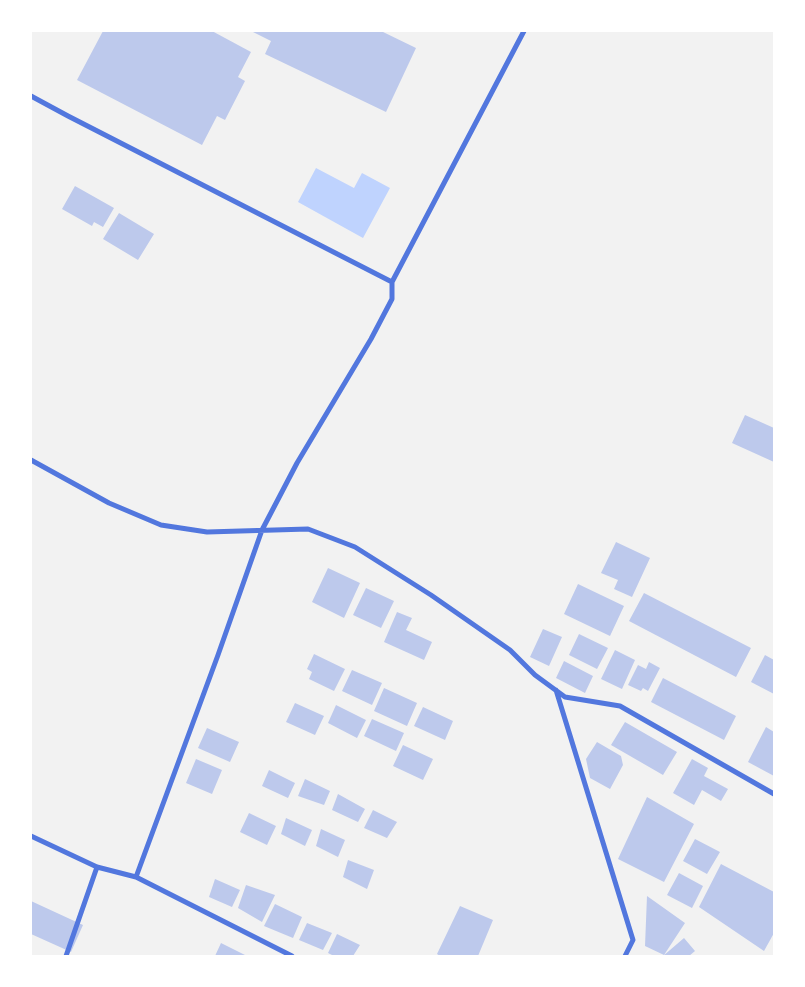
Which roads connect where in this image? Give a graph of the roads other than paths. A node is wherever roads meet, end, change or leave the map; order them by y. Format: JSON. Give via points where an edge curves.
{"nodes":[{"id":1,"x":524,"y":31,"type":"edge"},
{"id":2,"x":31,"y":96,"type":"edge"},
{"id":3,"x":392,"y":282,"type":"junction"},
{"id":4,"x":31,"y":460,"type":"edge"},
{"id":5,"x":262,"y":530,"type":"junction"},
{"id":6,"x":556,"y":690,"type":"junction"},
{"id":7,"x":774,"y":794,"type":"edge"},
{"id":8,"x":31,"y":836,"type":"edge"},
{"id":9,"x":98,"y":867,"type":"junction"},
{"id":10,"x":136,"y":877,"type":"junction"},
{"id":11,"x":66,"y":956,"type":"edge"},
{"id":12,"x":292,"y":956,"type":"edge"},
{"id":13,"x":625,"y":956,"type":"edge"}],
"edges":[{"from":1,"to":3,"type":"street"},
{"from":2,"to":3,"type":"street"},
{"from":3,"to":5,"type":"street","via":[[392,299]]},
{"from":4,"to":5,"type":"street","via":[[109,503],[161,525],[207,532]]},
{"from":5,"to":6,"type":"street","via":[[308,529],[355,547],[510,650]]},
{"from":5,"to":10,"type":"street"},
{"from":6,"to":7,"type":"street","via":[[565,697],[620,706]]},
{"from":6,"to":13,"type":"street","via":[[633,940]]},
{"from":8,"to":9,"type":"street"},
{"from":9,"to":10,"type":"street"},
{"from":9,"to":11,"type":"street"},
{"from":10,"to":12,"type":"street"}]}
